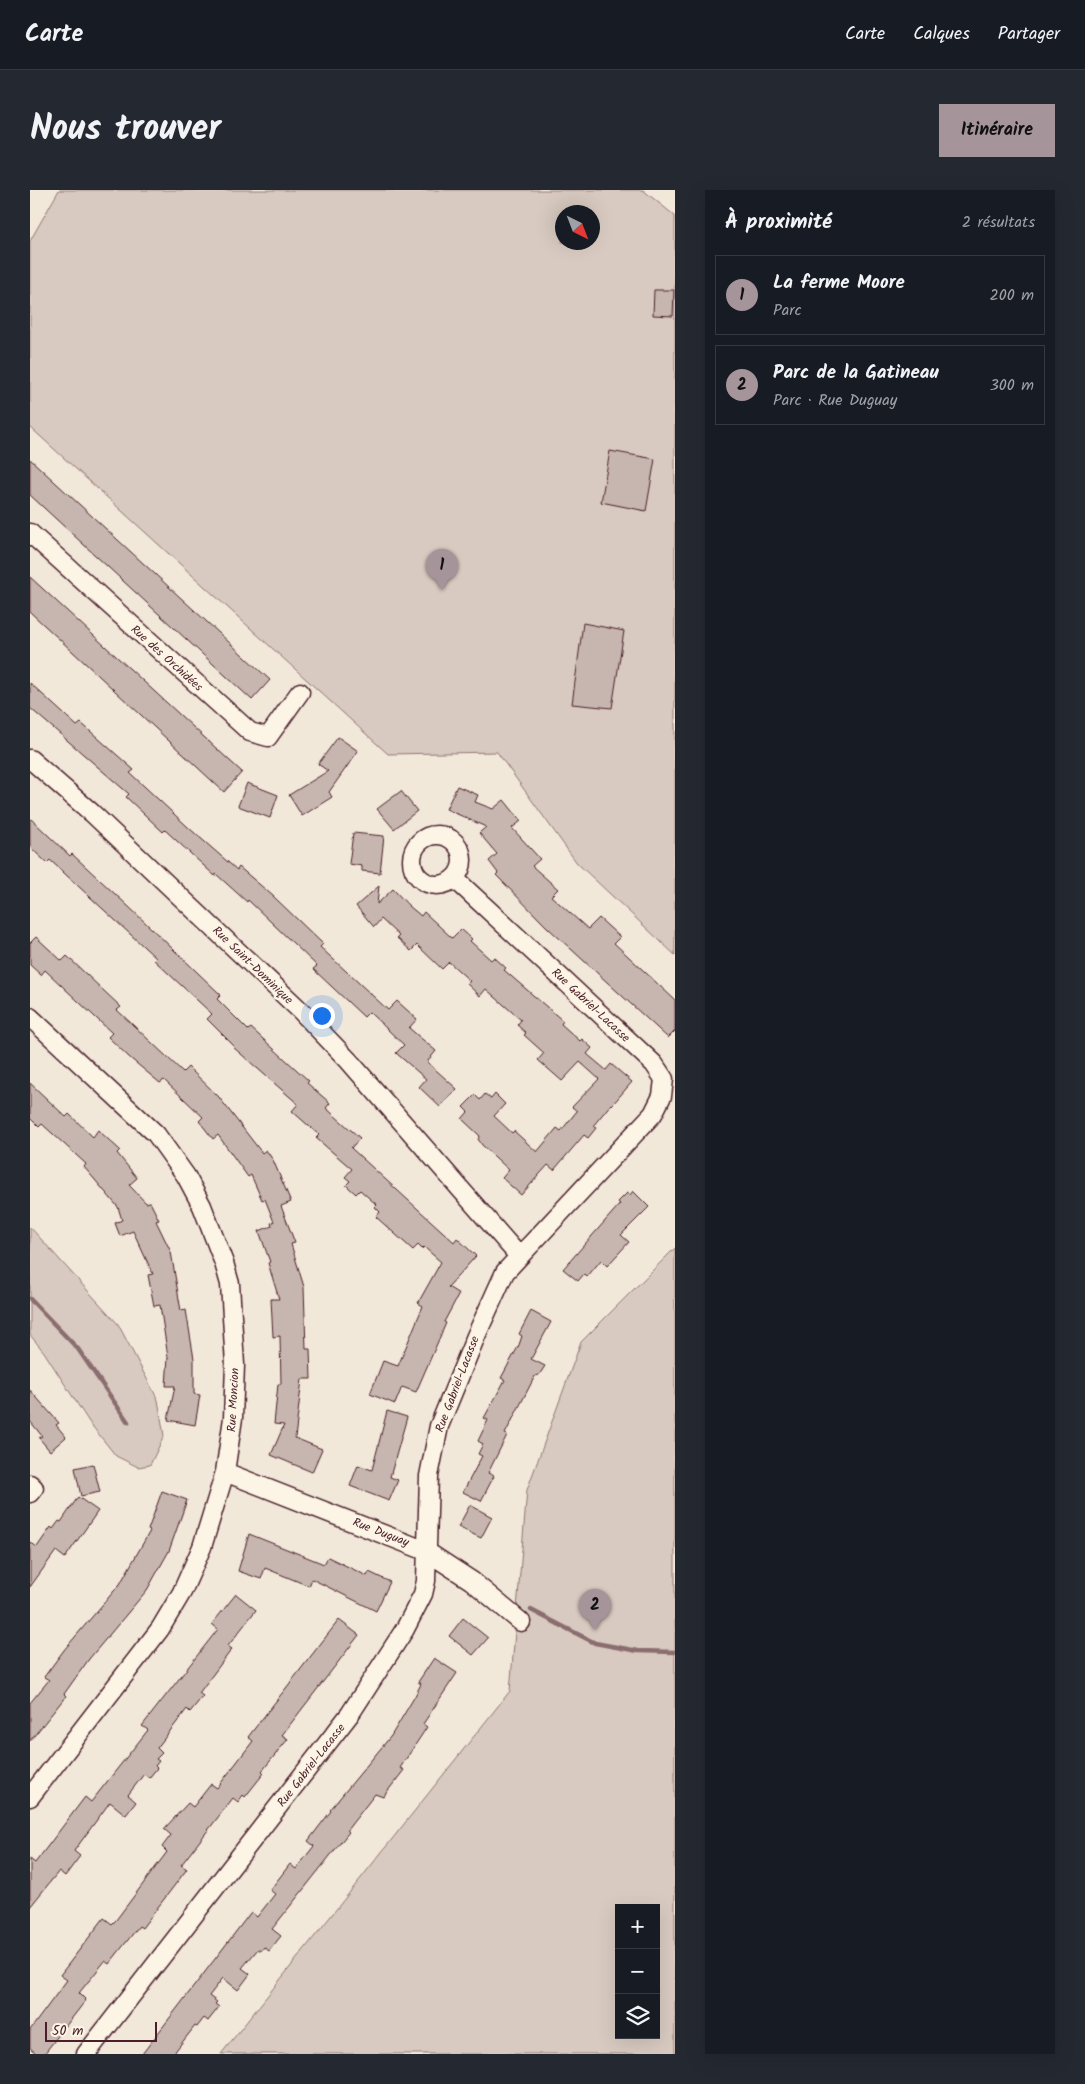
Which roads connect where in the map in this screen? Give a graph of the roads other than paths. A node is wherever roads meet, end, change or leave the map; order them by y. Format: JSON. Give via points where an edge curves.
{"nodes":[{"id":1,"x":30,"y":533,"type":"edge"},
{"id":2,"x":300,"y":692,"type":"dead end"},
{"id":3,"x":30,"y":759,"type":"edge"},
{"id":4,"x":454,"y":878,"type":"dead end"},
{"id":5,"x":30,"y":1017,"type":"edge"},
{"id":6,"x":518,"y":1255,"type":"junction"},
{"id":7,"x":225,"y":1472,"type":"junction"},
{"id":8,"x":30,"y":1484,"type":"edge"},
{"id":9,"x":30,"y":1493,"type":"edge"},
{"id":10,"x":426,"y":1551,"type":"junction"},
{"id":11,"x":521,"y":1622,"type":"dead end"},
{"id":12,"x":30,"y":1797,"type":"edge"},
{"id":13,"x":86,"y":2054,"type":"edge"}],
"edges":[{"from":1,"to":2,"type":"street","name":"Rue des Orchidées","via":[[250,732],[268,737]]},
{"from":3,"to":6,"type":"street","name":"Rue Saint-Dominique","via":[[92,813],[302,1012],[349,1061]]},
{"from":4,"to":6,"type":"street","name":"Rue Gabriel-Lacasse","via":[[654,1064],[664,1079],[662,1096],[653,1114]]},
{"from":5,"to":7,"type":"street","name":"Rue Moncion","via":[[156,1134],[186,1176],[214,1235],[230,1284],[235,1365],[233,1418]]},
{"from":6,"to":10,"type":"street","name":"Rue Gabriel-Lacasse","via":[[505,1272],[439,1426],[429,1476]]},
{"from":7,"to":10,"type":"street","name":"Rue Duguay"},
{"from":7,"to":12,"type":"street","name":"Rue Moncion","via":[[202,1547],[172,1610]]},
{"from":8,"to":9,"type":"street","via":[[34,1488]]},
{"from":10,"to":11,"type":"street","name":"Rue Duguay","via":[[472,1581]]},
{"from":10,"to":13,"type":"street","name":"Rue Gabriel-Lacasse","via":[[423,1594],[369,1686]]}]}
